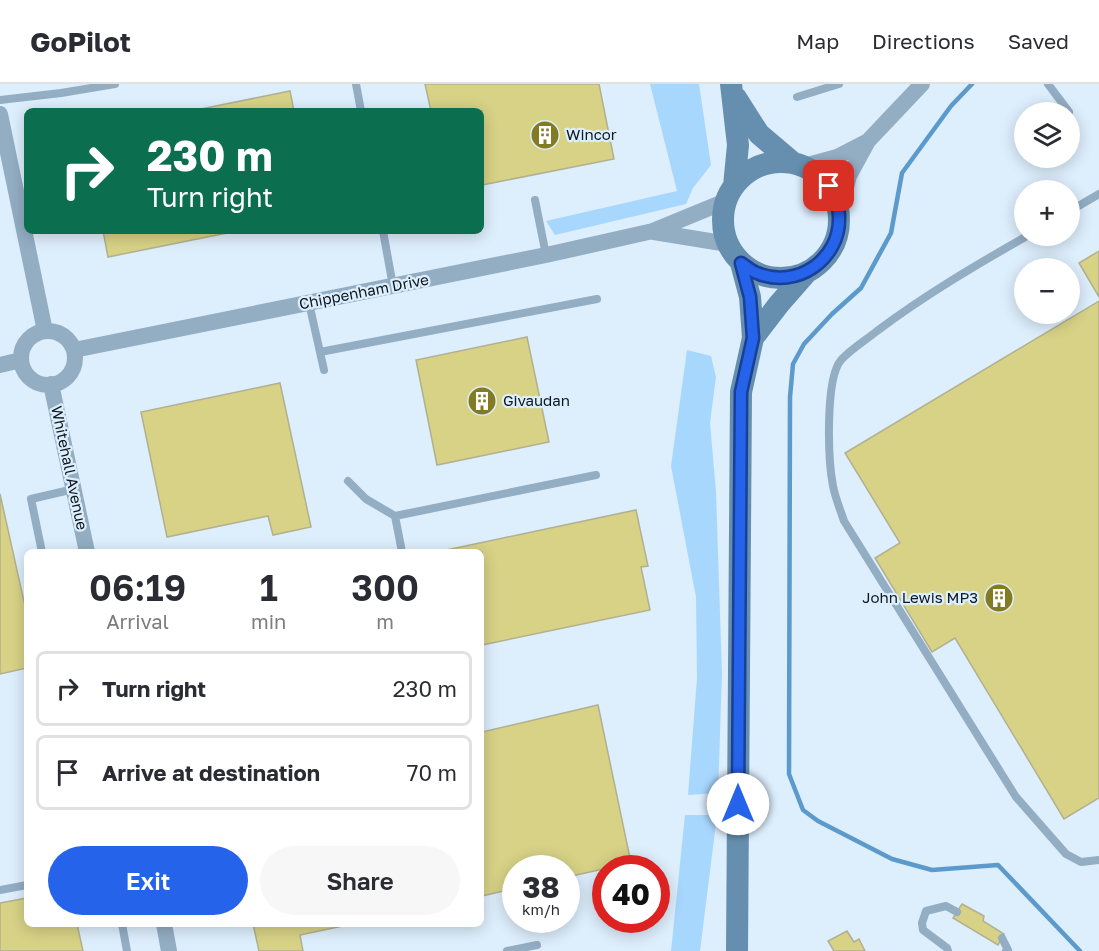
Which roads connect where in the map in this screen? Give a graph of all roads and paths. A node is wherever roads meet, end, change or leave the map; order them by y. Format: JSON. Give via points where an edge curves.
{"nodes":[{"id":1,"x":115,"y":84,"type":"edge"},
{"id":2,"x":356,"y":84,"type":"edge"},
{"id":3,"x":839,"y":84,"type":"edge"},
{"id":4,"x":922,"y":84,"type":"edge"},
{"id":5,"x":1048,"y":84,"type":"edge"},
{"id":6,"x":732,"y":88,"type":"edge"},
{"id":7,"x":797,"y":97,"type":"dead end"},
{"id":8,"x":0,"y":100,"type":"edge"},
{"id":9,"x":1062,"y":102,"type":"edge"},
{"id":10,"x":360,"y":108,"type":"edge"},
{"id":11,"x":0,"y":114,"type":"edge"},
{"id":12,"x":868,"y":141,"type":"junction"},
{"id":13,"x":798,"y":164,"type":"junction"},
{"id":14,"x":730,"y":193,"type":"junction"},
{"id":15,"x":1099,"y":194,"type":"edge"},
{"id":16,"x":535,"y":200,"type":"dead end"},
{"id":17,"x":1080,"y":205,"type":"edge"},
{"id":18,"x":23,"y":206,"type":"edge"},
{"id":19,"x":840,"y":214,"type":"junction"},
{"id":20,"x":653,"y":231,"type":"junction"},
{"id":21,"x":28,"y":234,"type":"edge"},
{"id":22,"x":384,"y":234,"type":"edge"},
{"id":23,"x":728,"y":244,"type":"junction"},
{"id":24,"x":1014,"y":244,"type":"edge"},
{"id":25,"x":546,"y":255,"type":"junction"},
{"id":26,"x":741,"y":263,"type":"junction"},
{"id":27,"x":807,"y":272,"type":"junction"},
{"id":28,"x":393,"y":286,"type":"junction"},
{"id":29,"x":597,"y":299,"type":"dead end"},
{"id":30,"x":309,"y":303,"type":"junction"},
{"id":31,"x":45,"y":331,"type":"junction"},
{"id":32,"x":753,"y":338,"type":"junction"},
{"id":33,"x":74,"y":350,"type":"junction"},
{"id":34,"x":320,"y":352,"type":"junction"},
{"id":35,"x":21,"y":360,"type":"junction"},
{"id":36,"x":0,"y":365,"type":"edge"},
{"id":37,"x":324,"y":370,"type":"dead end"},
{"id":38,"x":51,"y":384,"type":"junction"},
{"id":39,"x":596,"y":475,"type":"dead end"},
{"id":40,"x":348,"y":482,"type":"dead end"},
{"id":41,"x":74,"y":489,"type":"junction"},
{"id":42,"x":394,"y":516,"type":"junction"},
{"id":43,"x":41,"y":549,"type":"edge"},
{"id":44,"x":86,"y":549,"type":"edge"},
{"id":45,"x":401,"y":549,"type":"edge"},
{"id":46,"x":738,"y":804,"type":"junction"},
{"id":47,"x":1099,"y":860,"type":"edge"},
{"id":48,"x":24,"y":886,"type":"edge"},
{"id":49,"x":0,"y":890,"type":"edge"},
{"id":50,"x":957,"y":912,"type":"dead end"},
{"id":51,"x":123,"y":927,"type":"edge"},
{"id":52,"x":165,"y":927,"type":"edge"},
{"id":53,"x":1002,"y":938,"type":"dead end"},
{"id":54,"x":537,"y":945,"type":"dead end"},
{"id":55,"x":127,"y":951,"type":"edge"},
{"id":56,"x":169,"y":951,"type":"edge"},
{"id":57,"x":507,"y":951,"type":"edge"},
{"id":58,"x":723,"y":951,"type":"edge"},
{"id":59,"x":737,"y":951,"type":"edge"},
{"id":60,"x":948,"y":951,"type":"edge"},
{"id":61,"x":1006,"y":951,"type":"edge"}],
"edges":[{"from":1,"to":8,"type":"lane"},
{"from":2,"to":10,"type":"lane"},
{"from":3,"to":7,"type":"lane"},
{"from":4,"to":12,"type":"street"},
{"from":5,"to":9,"type":"lane"},
{"from":6,"to":13,"type":"street","via":[[759,134]]},
{"from":6,"to":14,"type":"street","via":[[738,145]]},
{"from":11,"to":18,"type":"street"},
{"from":12,"to":13,"type":"street","via":[[837,157]]},
{"from":12,"to":19,"type":"street","via":[[849,176]]},
{"from":13,"to":14,"type":"street","via":[[759,165],[745,174]]},
{"from":13,"to":19,"type":"street","via":[[818,174],[829,186]]},
{"from":14,"to":20,"type":"street","name":"Chippenham Drive"},
{"from":14,"to":23,"type":"street","via":[[723,215]]},
{"from":15,"to":17,"type":"lane"},
{"from":16,"to":25,"type":"lane"},
{"from":19,"to":27,"type":"street","via":[[832,248]]},
{"from":20,"to":23,"type":"street","name":"Chippenham Drive"},
{"from":20,"to":25,"type":"street","name":"Chippenham Drive"},
{"from":21,"to":31,"type":"street"},
{"from":22,"to":28,"type":"lane"},
{"from":23,"to":26,"type":"street"},
{"from":24,"to":47,"type":"lane","via":[[898,315],[840,361],[830,401],[833,487],[844,521],[1016,797],[1066,854],[1081,862]]},
{"from":25,"to":28,"type":"street","name":"Chippenham Drive"},
{"from":26,"to":27,"type":"street","via":[[773,278]]},
{"from":26,"to":32,"type":"street","via":[[750,297]]},
{"from":27,"to":32,"type":"street"},
{"from":28,"to":30,"type":"street","name":"Chippenham Drive"},
{"from":29,"to":34,"type":"lane"},
{"from":30,"to":33,"type":"street","name":"Chippenham Drive"},
{"from":30,"to":34,"type":"lane"},
{"from":31,"to":33,"type":"street","via":[[66,338]]},
{"from":31,"to":35,"type":"street","via":[[30,338],[21,352]]},
{"from":32,"to":46,"type":"street","via":[[741,392]]},
{"from":33,"to":38,"type":"street","via":[[70,372]]},
{"from":34,"to":37,"type":"lane"},
{"from":35,"to":36,"type":"street"},
{"from":35,"to":38,"type":"street","via":[[31,379]]},
{"from":38,"to":41,"type":"street","name":"Whitehall Avenue"},
{"from":39,"to":42,"type":"lane"},
{"from":40,"to":42,"type":"lane"},
{"from":41,"to":43,"type":"lane","via":[[31,499]]},
{"from":41,"to":44,"type":"street","name":"Whitehall Avenue"},
{"from":42,"to":45,"type":"lane"},
{"from":46,"to":58,"type":"street"},
{"from":46,"to":59,"type":"street"},
{"from":48,"to":49,"type":"lane"},
{"from":50,"to":60,"type":"lane","via":[[946,906],[926,910],[922,923],[923,930]]},
{"from":51,"to":55,"type":"lane"},
{"from":52,"to":56,"type":"street"},
{"from":53,"to":61,"type":"lane"},
{"from":54,"to":57,"type":"lane"}]}
